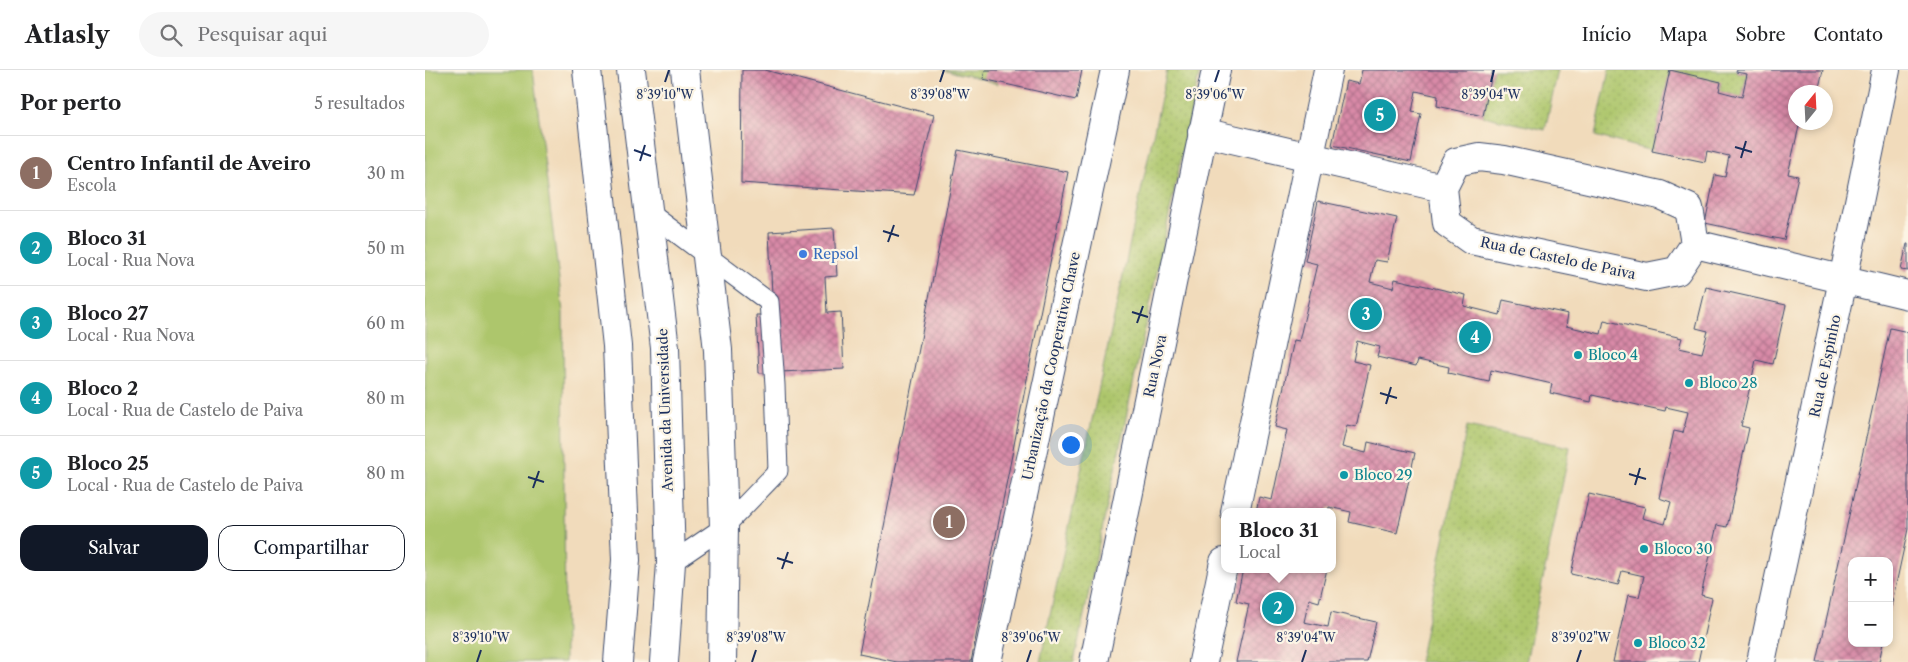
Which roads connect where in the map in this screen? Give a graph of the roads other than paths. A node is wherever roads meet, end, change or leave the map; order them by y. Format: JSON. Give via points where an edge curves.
{"nodes":[{"id":1,"x":587,"y":70,"type":"edge"},
{"id":2,"x":631,"y":70,"type":"edge"},
{"id":3,"x":685,"y":70,"type":"edge"},
{"id":4,"x":1115,"y":70,"type":"edge"},
{"id":5,"x":1215,"y":70,"type":"edge"},
{"id":6,"x":1328,"y":70,"type":"edge"},
{"id":7,"x":1886,"y":70,"type":"edge"},
{"id":8,"x":1202,"y":132,"type":"junction"},
{"id":9,"x":1310,"y":157,"type":"junction"},
{"id":10,"x":1443,"y":188,"type":"junction"},
{"id":11,"x":647,"y":211,"type":"junction"},
{"id":12,"x":1695,"y":244,"type":"junction"},
{"id":13,"x":707,"y":257,"type":"junction"},
{"id":14,"x":1843,"y":280,"type":"junction"},
{"id":15,"x":1908,"y":295,"type":"edge"},
{"id":16,"x":1236,"y":508,"type":"edge"},
{"id":17,"x":724,"y":527,"type":"junction"},
{"id":18,"x":671,"y":563,"type":"junction"},
{"id":19,"x":1222,"y":573,"type":"edge"},
{"id":20,"x":618,"y":662,"type":"edge"},
{"id":21,"x":664,"y":662,"type":"edge"},
{"id":22,"x":722,"y":662,"type":"edge"},
{"id":23,"x":987,"y":662,"type":"edge"},
{"id":24,"x":1094,"y":662,"type":"edge"},
{"id":25,"x":1203,"y":662,"type":"edge"},
{"id":26,"x":1761,"y":662,"type":"edge"}],
"edges":[{"from":1,"to":20,"type":"street","via":[[617,346],[626,560]]},
{"from":2,"to":11,"type":"street","name":"Avenida da Universidade"},
{"from":3,"to":13,"type":"street"},
{"from":4,"to":23,"type":"street","name":"Urbanização da Cooperativa Chave"},
{"from":5,"to":8,"type":"street","name":"Rua Nova"},
{"from":6,"to":9,"type":"street"},
{"from":7,"to":14,"type":"street","name":"Rua de Espinho"},
{"from":8,"to":9,"type":"street"},
{"from":8,"to":24,"type":"street","name":"Rua Nova"},
{"from":9,"to":10,"type":"street"},
{"from":9,"to":16,"type":"street"},
{"from":10,"to":12,"type":"street","via":[[1456,162],[1479,157],[1504,160],[1660,195],[1689,208]]},
{"from":10,"to":12,"type":"street","name":"Rua de Castelo de Paiva","via":[[1447,223],[1471,240],[1647,277],[1677,271]]},
{"from":11,"to":13,"type":"lane"},
{"from":11,"to":18,"type":"street","name":"Avenida da Universidade","via":[[665,348]]},
{"from":12,"to":14,"type":"street"},
{"from":13,"to":17,"type":"street","via":[[718,350]]},
{"from":13,"to":17,"type":"lane","via":[[769,302],[775,386],[778,471]]},
{"from":14,"to":15,"type":"street"},
{"from":14,"to":26,"type":"street","name":"Rua de Espinho"},
{"from":17,"to":18,"type":"lane"},
{"from":17,"to":22,"type":"street"},
{"from":18,"to":21,"type":"street","name":"Avenida da Universidade"},
{"from":19,"to":25,"type":"street"}]}
